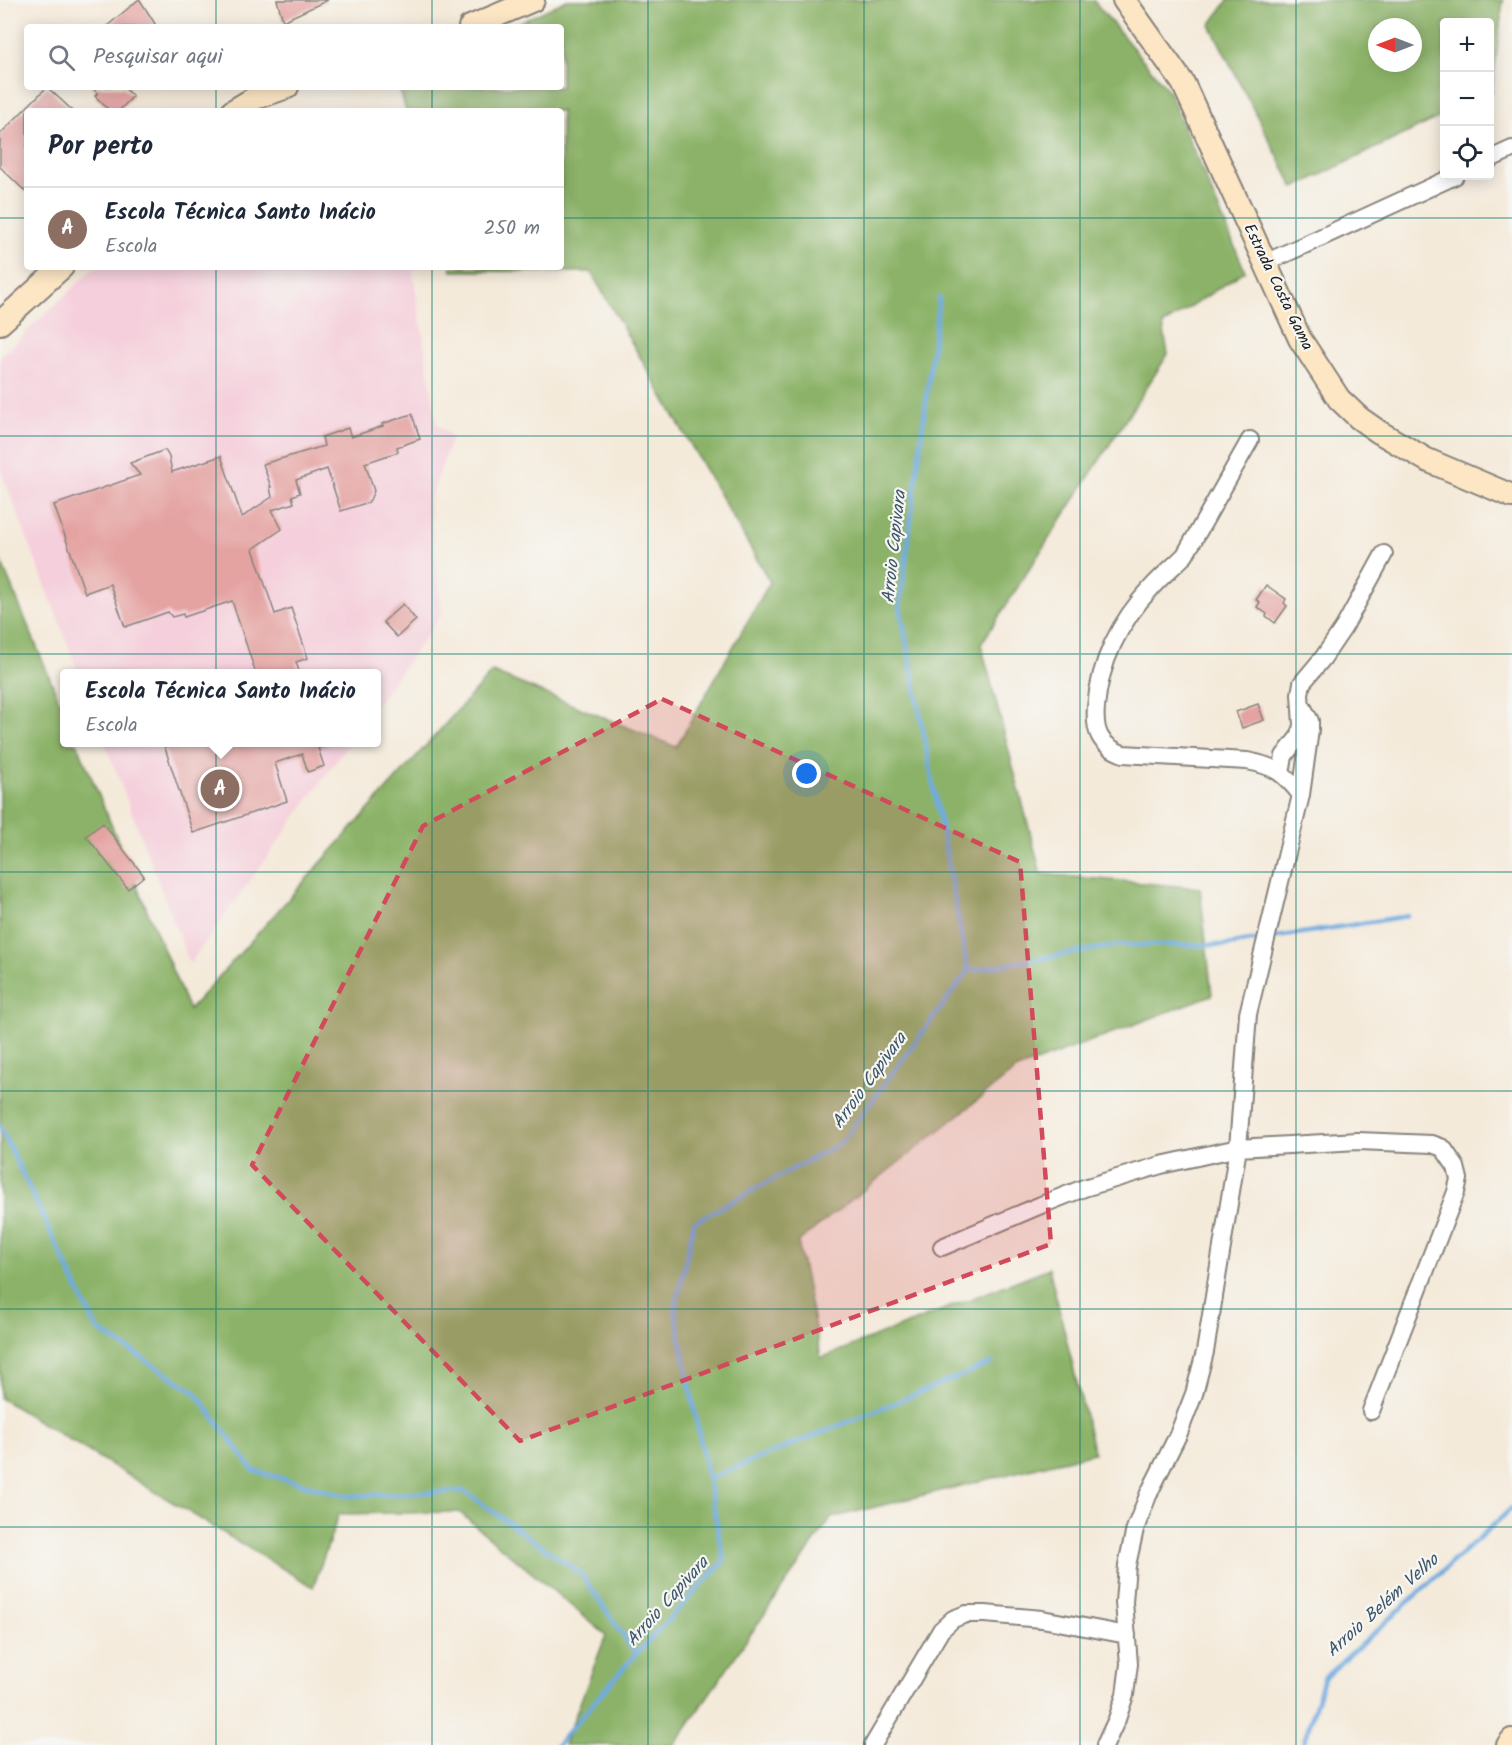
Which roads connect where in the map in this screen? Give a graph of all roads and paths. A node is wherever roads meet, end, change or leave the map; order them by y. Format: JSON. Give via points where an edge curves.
{"nodes":[{"id":1,"x":533,"y":0,"type":"edge"},
{"id":2,"x":1124,"y":0,"type":"edge"},
{"id":3,"x":477,"y":24,"type":"edge"},
{"id":4,"x":278,"y":90,"type":"edge"},
{"id":5,"x":238,"y":108,"type":"edge"},
{"id":6,"x":1512,"y":149,"type":"edge"},
{"id":7,"x":1494,"y":157,"type":"edge"},
{"id":8,"x":1446,"y":180,"type":"edge"},
{"id":9,"x":1265,"y":263,"type":"junction"},
{"id":10,"x":59,"y":270,"type":"edge"},
{"id":11,"x":0,"y":324,"type":"edge"},
{"id":12,"x":1250,"y":440,"type":"dead end"},
{"id":13,"x":1512,"y":496,"type":"edge"},
{"id":14,"x":1384,"y":554,"type":"dead end"},
{"id":15,"x":1302,"y":706,"type":"junction"},
{"id":16,"x":1281,"y":773,"type":"junction"},
{"id":17,"x":1301,"y":795,"type":"junction"},
{"id":18,"x":1238,"y":1148,"type":"junction"},
{"id":19,"x":942,"y":1247,"type":"dead end"},
{"id":20,"x":1371,"y":1411,"type":"dead end"},
{"id":21,"x":1127,"y":1635,"type":"junction"},
{"id":22,"x":1512,"y":1740,"type":"edge"},
{"id":23,"x":873,"y":1745,"type":"edge"},
{"id":24,"x":1106,"y":1745,"type":"edge"},
{"id":25,"x":1508,"y":1745,"type":"edge"}],
"edges":[{"from":1,"to":3,"type":"main road"},
{"from":2,"to":9,"type":"main road","name":"Estrada Costa Gama","via":[[1183,83]]},
{"from":4,"to":5,"type":"main road"},
{"from":6,"to":7,"type":"street"},
{"from":8,"to":9,"type":"street"},
{"from":9,"to":13,"type":"main road","name":"Estrada Costa Gama","via":[[1300,339],[1339,399],[1379,432],[1427,460]]},
{"from":10,"to":11,"type":"main road"},
{"from":12,"to":16,"type":"street","via":[[1185,555],[1152,587],[1112,642],[1101,676],[1094,722],[1102,742],[1123,754],[1247,761]]},
{"from":14,"to":15,"type":"street","via":[[1344,627],[1302,683]]},
{"from":15,"to":16,"type":"street","via":[[1300,735],[1284,756]]},
{"from":15,"to":17,"type":"street","via":[[1310,730]]},
{"from":16,"to":17,"type":"street"},
{"from":17,"to":18,"type":"street","via":[[1248,1014]]},
{"from":18,"to":19,"type":"street","via":[[1084,1188]]},
{"from":18,"to":20,"type":"street","via":[[1358,1141],[1432,1144],[1443,1148],[1456,1167],[1456,1192]]},
{"from":18,"to":21,"type":"street","via":[[1205,1352],[1194,1394],[1135,1528],[1124,1602]]},
{"from":21,"to":23,"type":"street","via":[[1004,1615],[966,1614],[953,1618],[941,1630]]},
{"from":21,"to":24,"type":"street","via":[[1125,1695]]},
{"from":22,"to":25,"type":"main road"}]}
